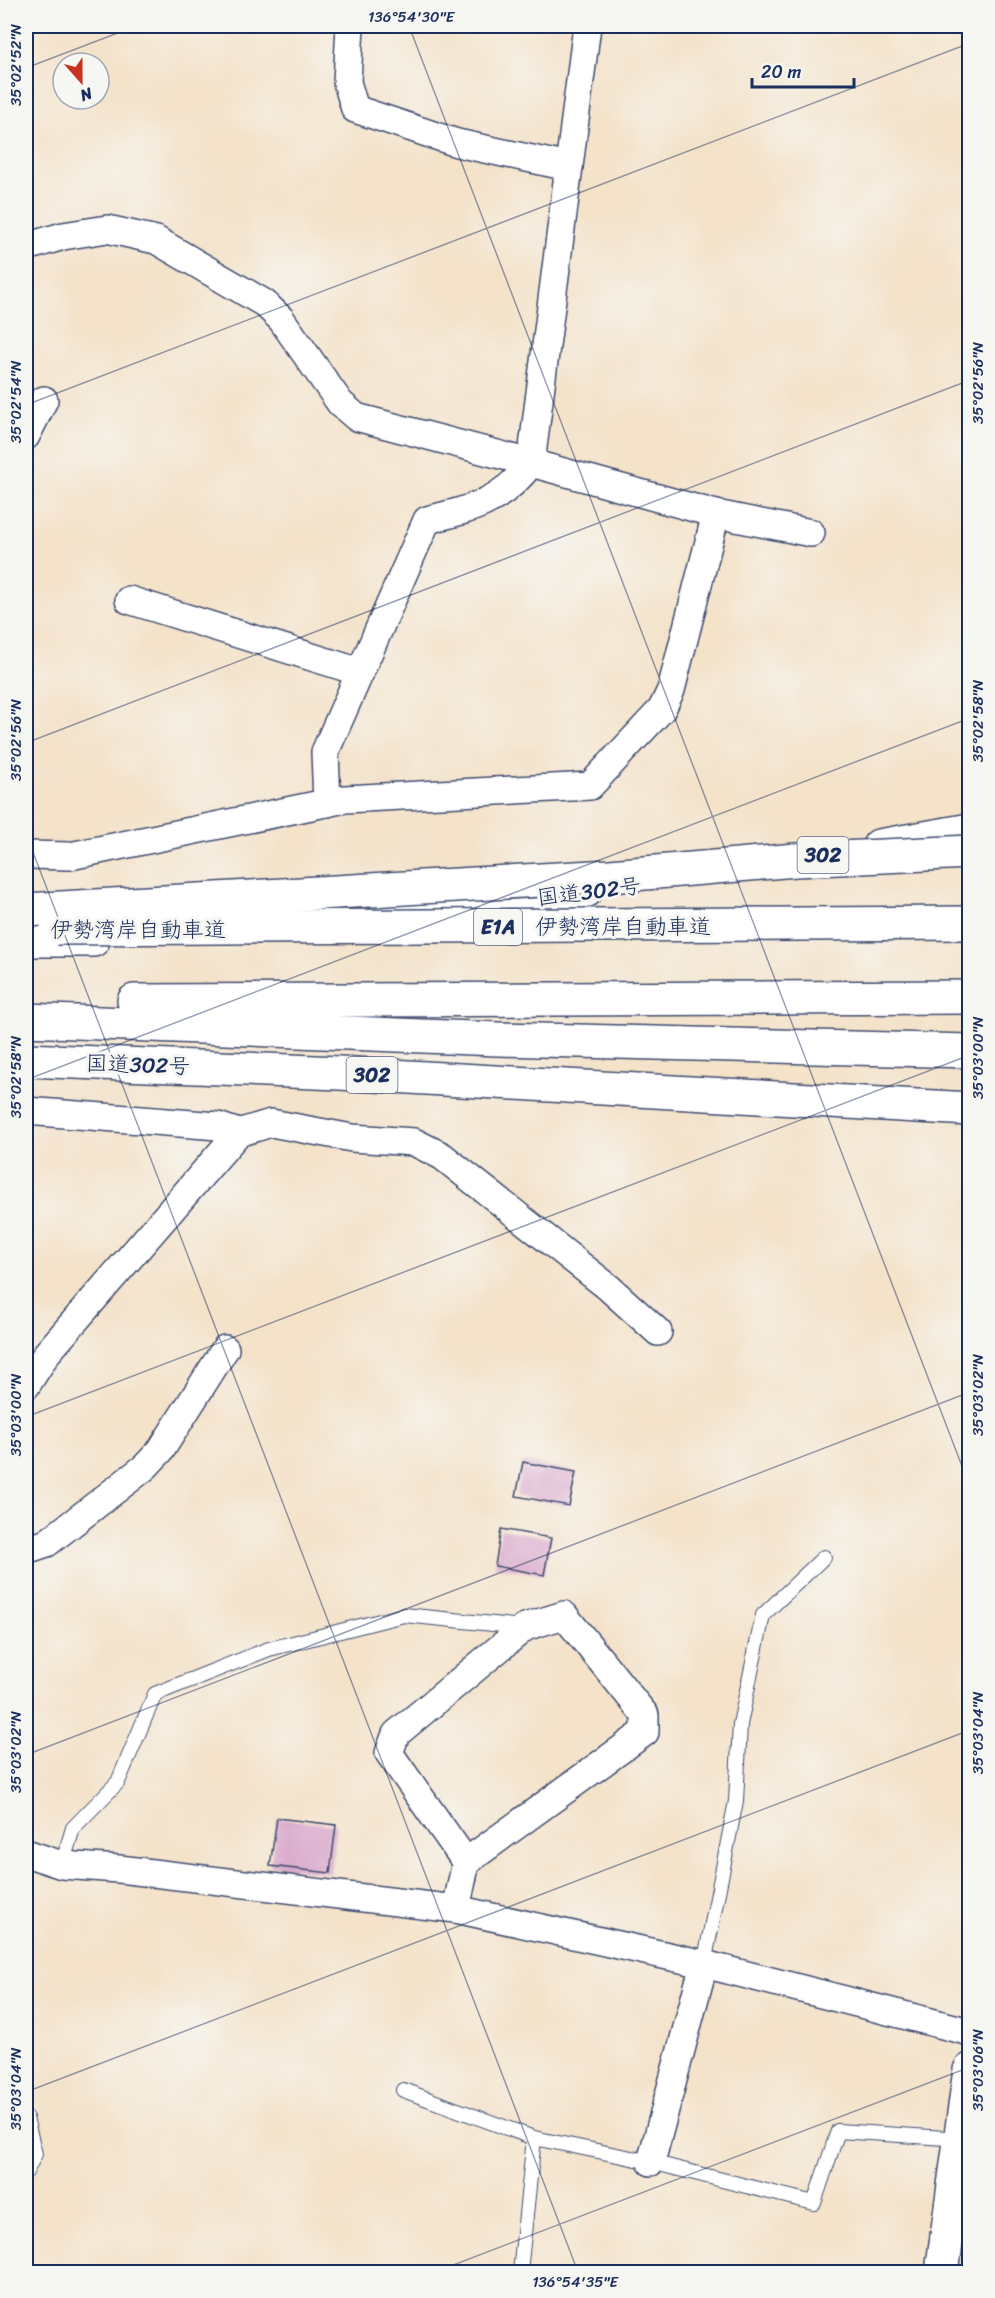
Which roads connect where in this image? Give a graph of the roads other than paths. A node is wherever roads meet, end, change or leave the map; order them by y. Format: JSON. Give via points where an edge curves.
{"nodes":[{"id":1,"x":350,"y":26,"type":"edge"},
{"id":2,"x":587,"y":26,"type":"edge"},
{"id":3,"x":569,"y":167,"type":"junction"},
{"id":4,"x":26,"y":247,"type":"edge"},
{"id":5,"x":44,"y":400,"type":"dead end"},
{"id":6,"x":26,"y":436,"type":"edge"},
{"id":7,"x":531,"y":463,"type":"junction"},
{"id":8,"x":716,"y":514,"type":"junction"},
{"id":9,"x":811,"y":533,"type":"dead end"},
{"id":10,"x":129,"y":600,"type":"dead end"},
{"id":11,"x":360,"y":672,"type":"junction"},
{"id":12,"x":327,"y":803,"type":"junction"},
{"id":13,"x":969,"y":830,"type":"edge"},
{"id":14,"x":969,"y":852,"type":"edge"},
{"id":15,"x":26,"y":855,"type":"edge"},
{"id":16,"x":26,"y":910,"type":"edge"},
{"id":17,"x":969,"y":924,"type":"edge"},
{"id":18,"x":26,"y":928,"type":"edge"},
{"id":19,"x":26,"y":940,"type":"edge"},
{"id":20,"x":969,"y":997,"type":"edge"},
{"id":21,"x":26,"y":1002,"type":"edge"},
{"id":22,"x":26,"y":1020,"type":"edge"},
{"id":23,"x":969,"y":1051,"type":"edge"},
{"id":24,"x":26,"y":1060,"type":"edge"},
{"id":25,"x":969,"y":1109,"type":"edge"},
{"id":26,"x":26,"y":1111,"type":"edge"},
{"id":27,"x":238,"y":1133,"type":"junction"},
{"id":28,"x":658,"y":1332,"type":"dead end"},
{"id":29,"x":225,"y":1349,"type":"dead end"},
{"id":30,"x":26,"y":1386,"type":"edge"},
{"id":31,"x":26,"y":1550,"type":"edge"},
{"id":32,"x":824,"y":1557,"type":"dead end"},
{"id":33,"x":525,"y":1627,"type":"junction"},
{"id":34,"x":26,"y":1853,"type":"edge"},
{"id":35,"x":466,"y":1862,"type":"junction"},
{"id":36,"x":62,"y":1865,"type":"junction"},
{"id":37,"x":456,"y":1909,"type":"junction"},
{"id":38,"x":704,"y":1964,"type":"junction"},
{"id":39,"x":969,"y":2032,"type":"edge"},
{"id":40,"x":969,"y":2070,"type":"edge"},
{"id":41,"x":403,"y":2090,"type":"dead end"},
{"id":42,"x":26,"y":2118,"type":"edge"},
{"id":43,"x":534,"y":2138,"type":"junction"},
{"id":44,"x":962,"y":2139,"type":"junction"},
{"id":45,"x":651,"y":2162,"type":"junction"},
{"id":46,"x":26,"y":2172,"type":"edge"},
{"id":47,"x":520,"y":2272,"type":"edge"},
{"id":48,"x":942,"y":2272,"type":"edge"}],
"edges":[{"from":1,"to":3,"type":"street","via":[[346,82],[355,109],[458,143]]},
{"from":2,"to":3,"type":"street"},
{"from":3,"to":7,"type":"street"},
{"from":4,"to":7,"type":"street","via":[[63,236],[106,230],[156,240],[264,303],[281,319],[340,403],[356,417]]},
{"from":5,"to":6,"type":"street"},
{"from":7,"to":8,"type":"street"},
{"from":7,"to":11,"type":"street","via":[[516,483],[493,499],[469,510],[428,520]]},
{"from":8,"to":9,"type":"street"},
{"from":8,"to":12,"type":"street","via":[[671,690],[662,709],[590,786]]},
{"from":10,"to":11,"type":"street"},
{"from":11,"to":12,"type":"street","via":[[325,752]]},
{"from":12,"to":15,"type":"street","via":[[70,856]]},
{"from":13,"to":19,"type":"highway","name":"国道302号","number":"302","bridge":true,"via":[[677,881],[178,939]]},
{"from":14,"to":16,"type":"highway","bridge":true},
{"from":17,"to":18,"type":"highway","name":"伊勢湾岸自動車道","number":"E1A","bridge":true},
{"from":20,"to":21,"type":"highway"},
{"from":22,"to":23,"type":"highway","via":[[498,1039]]},
{"from":24,"to":25,"type":"highway","name":"国道302号","number":"302","via":[[328,1072]]},
{"from":26,"to":27,"type":"street","via":[[218,1126]]},
{"from":27,"to":28,"type":"street","via":[[271,1123],[352,1138],[414,1142],[442,1156],[608,1287]]},
{"from":27,"to":30,"type":"street","via":[[47,1353]]},
{"from":29,"to":31,"type":"street","via":[[161,1450],[145,1467],[47,1543]]},
{"from":32,"to":38,"type":"lane","via":[[763,1615],[740,1724],[736,1801]]},
{"from":33,"to":35,"type":"street","via":[[396,1734],[389,1753]]},
{"from":33,"to":35,"type":"street","via":[[564,1615],[645,1715],[645,1732]]},
{"from":33,"to":36,"type":"lane","via":[[404,1615],[270,1649],[155,1694],[118,1782],[73,1828]]},
{"from":34,"to":36,"type":"street"},
{"from":35,"to":37,"type":"street"},
{"from":36,"to":37,"type":"street"},
{"from":37,"to":38,"type":"street"},
{"from":38,"to":39,"type":"street"},
{"from":38,"to":45,"type":"street"},
{"from":40,"to":44,"type":"highway"},
{"from":41,"to":43,"type":"lane"},
{"from":42,"to":46,"type":"lane","via":[[35,2154]]},
{"from":43,"to":45,"type":"lane"},
{"from":43,"to":47,"type":"lane"},
{"from":44,"to":45,"type":"lane","via":[[838,2131],[813,2203]]},
{"from":44,"to":48,"type":"highway"}]}
